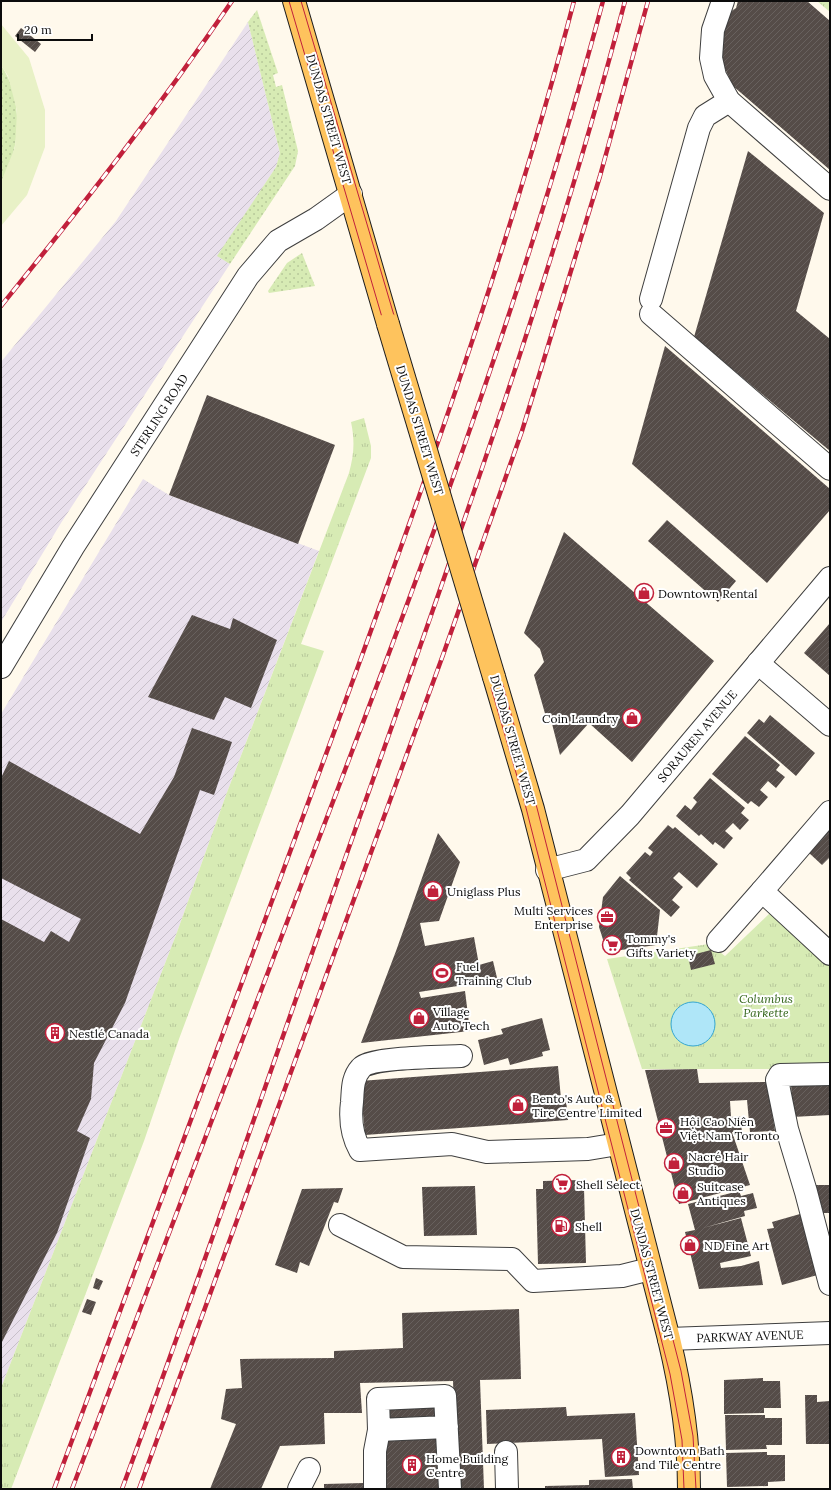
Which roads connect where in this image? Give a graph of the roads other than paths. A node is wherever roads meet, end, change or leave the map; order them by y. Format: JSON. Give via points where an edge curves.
{"nodes":[{"id":1,"x":294,"y":1,"type":"edge"},
{"id":2,"x":723,"y":1,"type":"edge"},
{"id":3,"x":729,"y":101,"type":"junction"},
{"id":4,"x":830,"y":189,"type":"edge"},
{"id":5,"x":351,"y":194,"type":"junction"},
{"id":6,"x":830,"y":469,"type":"edge"},
{"id":7,"x":830,"y":578,"type":"edge"},
{"id":8,"x":758,"y":663,"type":"junction"},
{"id":9,"x":1,"y":667,"type":"edge"},
{"id":10,"x":830,"y":725,"type":"edge"},
{"id":11,"x":830,"y":812,"type":"edge"},
{"id":12,"x":547,"y":870,"type":"junction"},
{"id":13,"x":762,"y":891,"type":"junction"},
{"id":14,"x":718,"y":942,"type":"dead end"},
{"id":15,"x":830,"y":954,"type":"edge"},
{"id":16,"x":461,"y":1056,"type":"dead end"},
{"id":17,"x":830,"y":1074,"type":"edge"},
{"id":18,"x":618,"y":1144,"type":"junction"},
{"id":19,"x":340,"y":1226,"type":"dead end"},
{"id":20,"x":650,"y":1269,"type":"junction"},
{"id":21,"x":830,"y":1284,"type":"edge"},
{"id":22,"x":830,"y":1333,"type":"edge"},
{"id":23,"x":669,"y":1339,"type":"junction"},
{"id":24,"x":447,"y":1427,"type":"junction"},
{"id":25,"x":379,"y":1430,"type":"junction"},
{"id":26,"x":506,"y":1452,"type":"dead end"},
{"id":27,"x":309,"y":1469,"type":"dead end"},
{"id":28,"x":299,"y":1489,"type":"edge"},
{"id":29,"x":375,"y":1489,"type":"edge"},
{"id":30,"x":450,"y":1489,"type":"edge"},
{"id":31,"x":507,"y":1489,"type":"edge"},
{"id":32,"x":689,"y":1489,"type":"edge"}],
"edges":[{"from":1,"to":5,"type":"main road","name":"DUNDAS STREET WEST"},
{"from":2,"to":3,"type":"street","via":[[713,30],[711,58],[715,76]]},
{"from":3,"to":4,"type":"street"},
{"from":3,"to":6,"type":"street","via":[[705,116],[699,128],[651,307]]},
{"from":5,"to":9,"type":"street","name":"STERLING ROAD","via":[[316,219],[278,240],[248,276],[73,547]]},
{"from":5,"to":12,"type":"main road","name":"DUNDAS STREET WEST","bridge":true,"via":[[494,677]]},
{"from":7,"to":8,"type":"street","name":"SORAUREN AVENUE"},
{"from":8,"to":10,"type":"street"},
{"from":8,"to":12,"type":"street","name":"SORAUREN AVENUE","via":[[630,815],[586,860]]},
{"from":11,"to":13,"type":"street"},
{"from":12,"to":18,"type":"main road","name":"DUNDAS STREET WEST"},
{"from":13,"to":14,"type":"street"},
{"from":13,"to":15,"type":"street"},
{"from":16,"to":18,"type":"street","via":[[376,1061],[362,1066],[354,1078],[351,1110],[354,1140],[360,1150],[452,1144],[487,1152],[588,1149]]},
{"from":17,"to":21,"type":"street","via":[[780,1075],[777,1080],[787,1129]]},
{"from":18,"to":20,"type":"main road","name":"DUNDAS STREET WEST"},
{"from":19,"to":20,"type":"street","via":[[403,1257],[512,1259],[533,1281],[622,1276]]},
{"from":20,"to":23,"type":"main road","name":"DUNDAS STREET WEST"},
{"from":22,"to":23,"type":"street","name":"PARKWAY AVENUE"},
{"from":23,"to":32,"type":"main road","name":"DUNDAS STREET WEST","via":[[685,1414]]},
{"from":24,"to":25,"type":"street"},
{"from":24,"to":25,"type":"street","via":[[445,1396],[378,1399]]},
{"from":24,"to":30,"type":"street"},
{"from":25,"to":29,"type":"street","via":[[375,1451]]},
{"from":26,"to":31,"type":"street"},
{"from":27,"to":28,"type":"street"}]}
